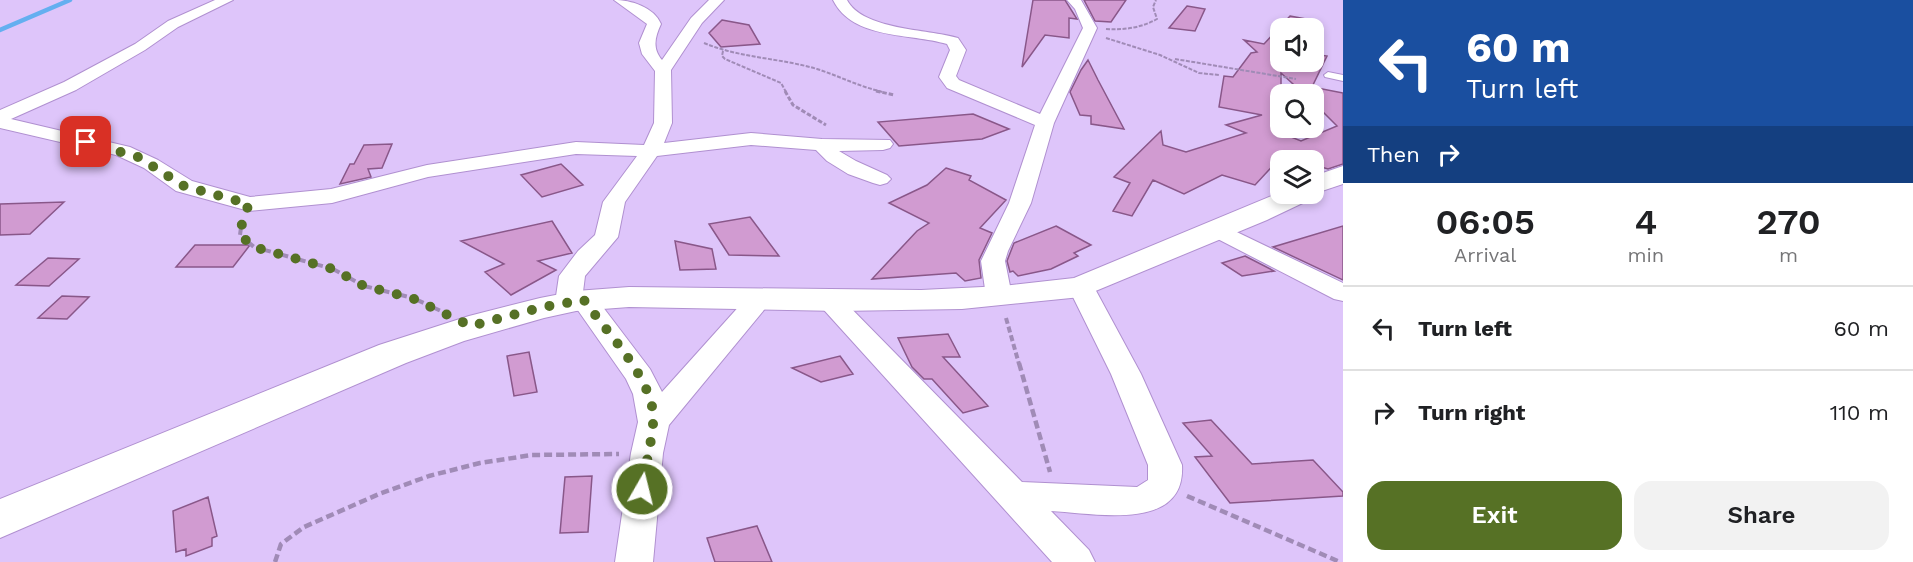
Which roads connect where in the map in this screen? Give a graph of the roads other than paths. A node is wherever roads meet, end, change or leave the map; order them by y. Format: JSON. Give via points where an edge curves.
{"nodes":[{"id":1,"x":226,"y":0,"type":"edge"},
{"id":2,"x":621,"y":0,"type":"edge"},
{"id":3,"x":717,"y":0,"type":"edge"},
{"id":4,"x":840,"y":0,"type":"edge"},
{"id":5,"x":1074,"y":0,"type":"edge"},
{"id":6,"x":663,"y":70,"type":"junction"},
{"id":7,"x":1328,"y":75,"type":"dead end"},
{"id":8,"x":1343,"y":78,"type":"edge"},
{"id":9,"x":0,"y":117,"type":"edge"},
{"id":10,"x":0,"y":122,"type":"edge"},
{"id":11,"x":1045,"y":123,"type":"junction"},
{"id":12,"x":883,"y":144,"type":"dead end"},
{"id":13,"x":822,"y":145,"type":"junction"},
{"id":14,"x":651,"y":151,"type":"junction"},
{"id":15,"x":1343,"y":174,"type":"edge"},
{"id":16,"x":880,"y":179,"type":"dead end"},
{"id":17,"x":1324,"y":182,"type":"edge"},
{"id":18,"x":1276,"y":204,"type":"edge"},
{"id":19,"x":1218,"y":230,"type":"junction"},
{"id":20,"x":1080,"y":287,"type":"junction"},
{"id":21,"x":1343,"y":293,"type":"edge"},
{"id":22,"x":999,"y":296,"type":"junction"},
{"id":23,"x":760,"y":299,"type":"junction"},
{"id":24,"x":827,"y":299,"type":"junction"},
{"id":25,"x":576,"y":301,"type":"junction"},
{"id":26,"x":654,"y":422,"type":"junction"},
{"id":27,"x":1015,"y":496,"type":"junction"},
{"id":28,"x":0,"y":519,"type":"edge"},
{"id":29,"x":634,"y":562,"type":"edge"},
{"id":30,"x":1076,"y":562,"type":"edge"}],
"edges":[{"from":1,"to":9,"type":"street","via":[[173,24],[70,86]]},
{"from":2,"to":6,"type":"street","via":[[652,19],[646,49]]},
{"from":3,"to":6,"type":"street","via":[[696,21]]},
{"from":4,"to":11,"type":"street","via":[[847,14],[865,23],[953,41],[958,50],[947,77],[953,84]]},
{"from":5,"to":11,"type":"street","via":[[1089,30]]},
{"from":6,"to":14,"type":"street","via":[[663,123]]},
{"from":7,"to":8,"type":"lane"},
{"from":10,"to":14,"type":"street","via":[[123,151],[184,186],[249,204],[332,196],[427,171],[576,148]]},
{"from":11,"to":22,"type":"street","via":[[1020,203],[993,261]]},
{"from":12,"to":13,"type":"street"},
{"from":13,"to":14,"type":"street","via":[[751,139]]},
{"from":13,"to":16,"type":"street","via":[[845,166]]},
{"from":14,"to":25,"type":"street","via":[[614,202],[606,237],[572,276]]},
{"from":15,"to":17,"type":"street"},
{"from":18,"to":19,"type":"street"},
{"from":19,"to":20,"type":"street"},
{"from":19,"to":21,"type":"street"},
{"from":20,"to":22,"type":"street"},
{"from":20,"to":27,"type":"street","via":[[1126,374],[1165,465],[1164,486],[1141,501]]},
{"from":22,"to":24,"type":"street"},
{"from":23,"to":24,"type":"street"},
{"from":23,"to":25,"type":"street","via":[[688,296]]},
{"from":23,"to":26,"type":"street"},
{"from":24,"to":27,"type":"street"},
{"from":25,"to":26,"type":"street","via":[[640,376]]},
{"from":25,"to":28,"type":"street","via":[[471,326],[393,352]]},
{"from":26,"to":29,"type":"street"},
{"from":27,"to":30,"type":"street"}]}
